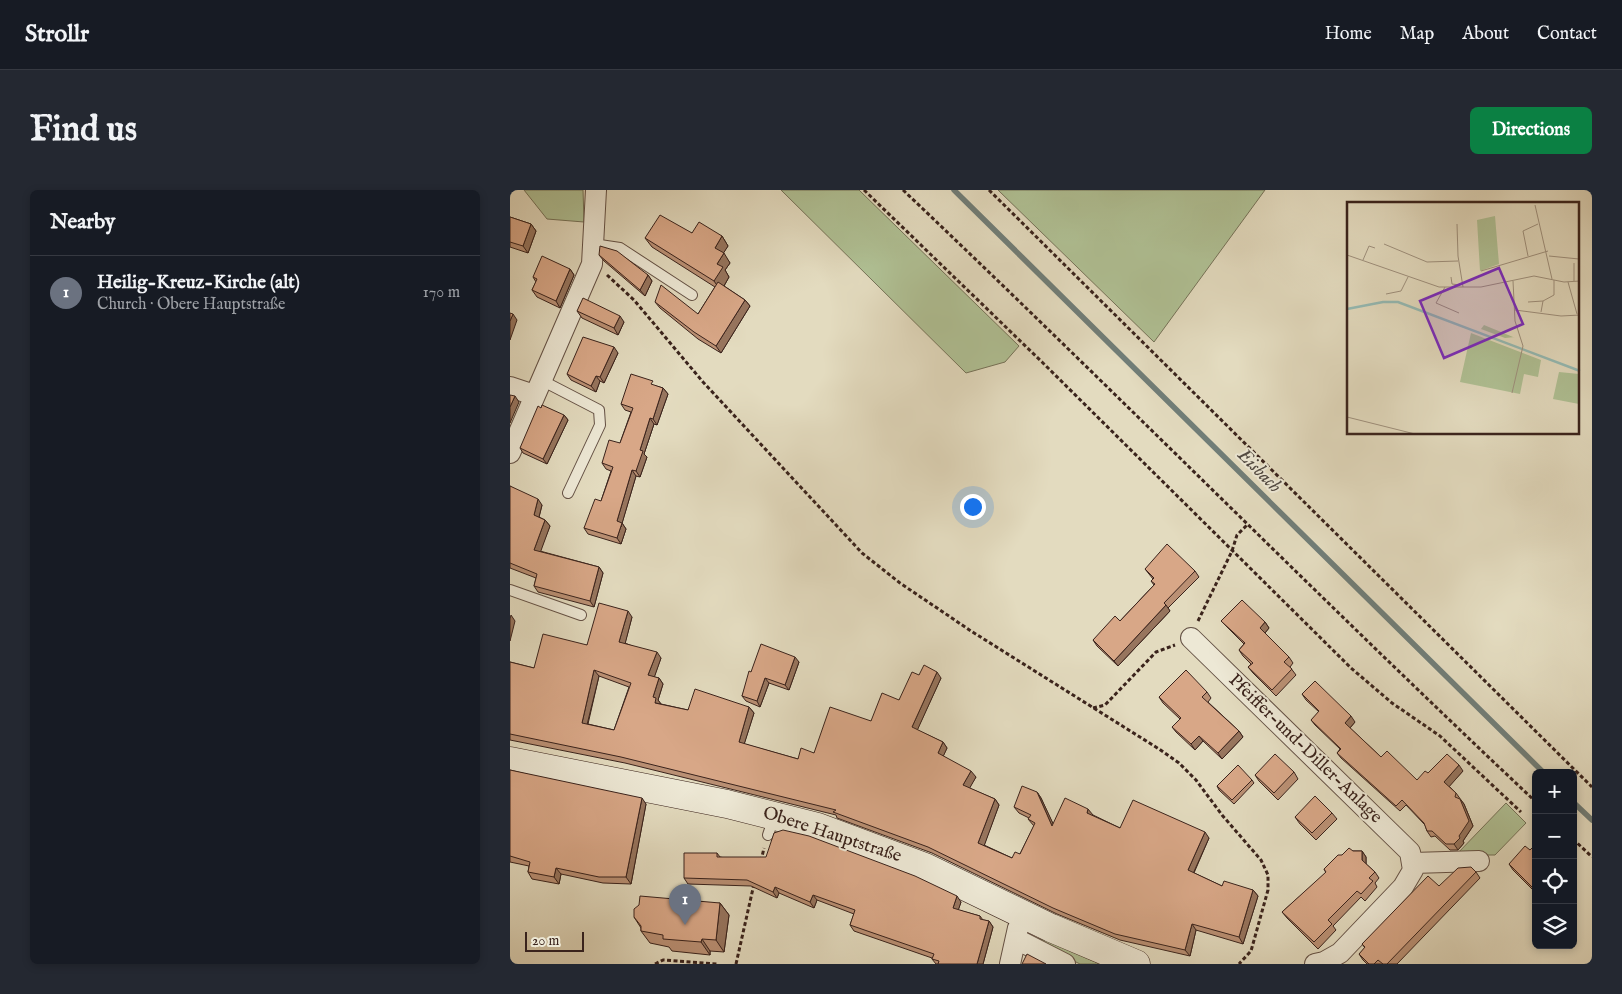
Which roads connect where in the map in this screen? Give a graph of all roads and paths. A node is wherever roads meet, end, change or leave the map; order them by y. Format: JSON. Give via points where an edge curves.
{"nodes":[{"id":1,"x":596,"y":190,"type":"edge"},
{"id":2,"x":873,"y":190,"type":"edge"},
{"id":3,"x":903,"y":190,"type":"edge"},
{"id":4,"x":989,"y":190,"type":"edge"},
{"id":5,"x":865,"y":191,"type":"edge"},
{"id":6,"x":593,"y":254,"type":"junction"},
{"id":7,"x":692,"y":295,"type":"dead end"},
{"id":8,"x":510,"y":387,"type":"edge"},
{"id":9,"x":537,"y":388,"type":"junction"},
{"id":10,"x":510,"y":452,"type":"edge"},
{"id":11,"x":568,"y":493,"type":"dead end"},
{"id":12,"x":1247,"y":525,"type":"junction"},
{"id":13,"x":1232,"y":551,"type":"junction"},
{"id":14,"x":510,"y":590,"type":"edge"},
{"id":15,"x":1205,"y":603,"type":"dead end"},
{"id":16,"x":581,"y":615,"type":"dead end"},
{"id":17,"x":1191,"y":638,"type":"joint"},
{"id":18,"x":1093,"y":708,"type":"junction"},
{"id":19,"x":510,"y":761,"type":"edge"},
{"id":20,"x":1592,"y":787,"type":"edge"},
{"id":21,"x":1532,"y":798,"type":"edge"},
{"id":22,"x":1521,"y":812,"type":"dead end"},
{"id":23,"x":771,"y":825,"type":"junction"},
{"id":24,"x":1577,"y":842,"type":"edge"},
{"id":25,"x":1592,"y":857,"type":"edge"},
{"id":26,"x":1479,"y":861,"type":"dead end"},
{"id":27,"x":1414,"y":863,"type":"junction"},
{"id":28,"x":760,"y":864,"type":"edge"},
{"id":29,"x":755,"y":883,"type":"edge"},
{"id":30,"x":1018,"y":926,"type":"junction"},
{"id":31,"x":655,"y":964,"type":"edge"},
{"id":32,"x":717,"y":964,"type":"edge"},
{"id":33,"x":736,"y":964,"type":"edge"},
{"id":34,"x":1010,"y":964,"type":"edge"},
{"id":35,"x":1065,"y":964,"type":"edge"},
{"id":36,"x":1136,"y":964,"type":"edge"},
{"id":37,"x":1239,"y":964,"type":"edge"},
{"id":38,"x":1315,"y":964,"type":"edge"}],
"edges":[{"from":1,"to":6,"type":"street"},
{"from":2,"to":5,"type":"path"},
{"from":3,"to":12,"type":"path","via":[[1117,394]]},
{"from":4,"to":20,"type":"path"},
{"from":5,"to":13,"type":"path"},
{"from":6,"to":7,"type":"lane","via":[[620,248]]},
{"from":6,"to":9,"type":"street"},
{"from":6,"to":18,"type":"path","via":[[703,382],[862,553],[971,631]]},
{"from":8,"to":9,"type":"street"},
{"from":9,"to":10,"type":"street"},
{"from":9,"to":11,"type":"lane","via":[[599,410],[600,425]]},
{"from":12,"to":13,"type":"path","via":[[1237,535]]},
{"from":12,"to":21,"type":"path","via":[[1339,612],[1392,668]]},
{"from":13,"to":15,"type":"path"},
{"from":13,"to":22,"type":"path","via":[[1371,686],[1440,736]]},
{"from":14,"to":16,"type":"lane"},
{"from":17,"to":18,"type":"path","via":[[1156,652],[1105,706]]},
{"from":17,"to":27,"type":"street","name":"Pfeiffer-und-Diller-Anlage","via":[[1400,841],[1410,852]]},
{"from":18,"to":37,"type":"path","via":[[1179,763],[1261,860],[1268,875],[1268,890],[1251,951]]},
{"from":19,"to":23,"type":"main road","name":"Obere Hauptstraße"},
{"from":23,"to":28,"type":"path"},
{"from":23,"to":30,"type":"main road","name":"Obere Hauptstraße","via":[[871,845],[925,867]]},
{"from":24,"to":25,"type":"path"},
{"from":26,"to":27,"type":"street"},
{"from":27,"to":38,"type":"street","via":[[1411,876],[1403,887],[1340,953]]},
{"from":29,"to":33,"type":"path"},
{"from":30,"to":34,"type":"street"},
{"from":30,"to":35,"type":"street","name":"Obere Hauptstraße"},
{"from":30,"to":36,"type":"main road","name":"Obere Hauptstraße"},
{"from":31,"to":32,"type":"path","via":[[663,960]]}]}
